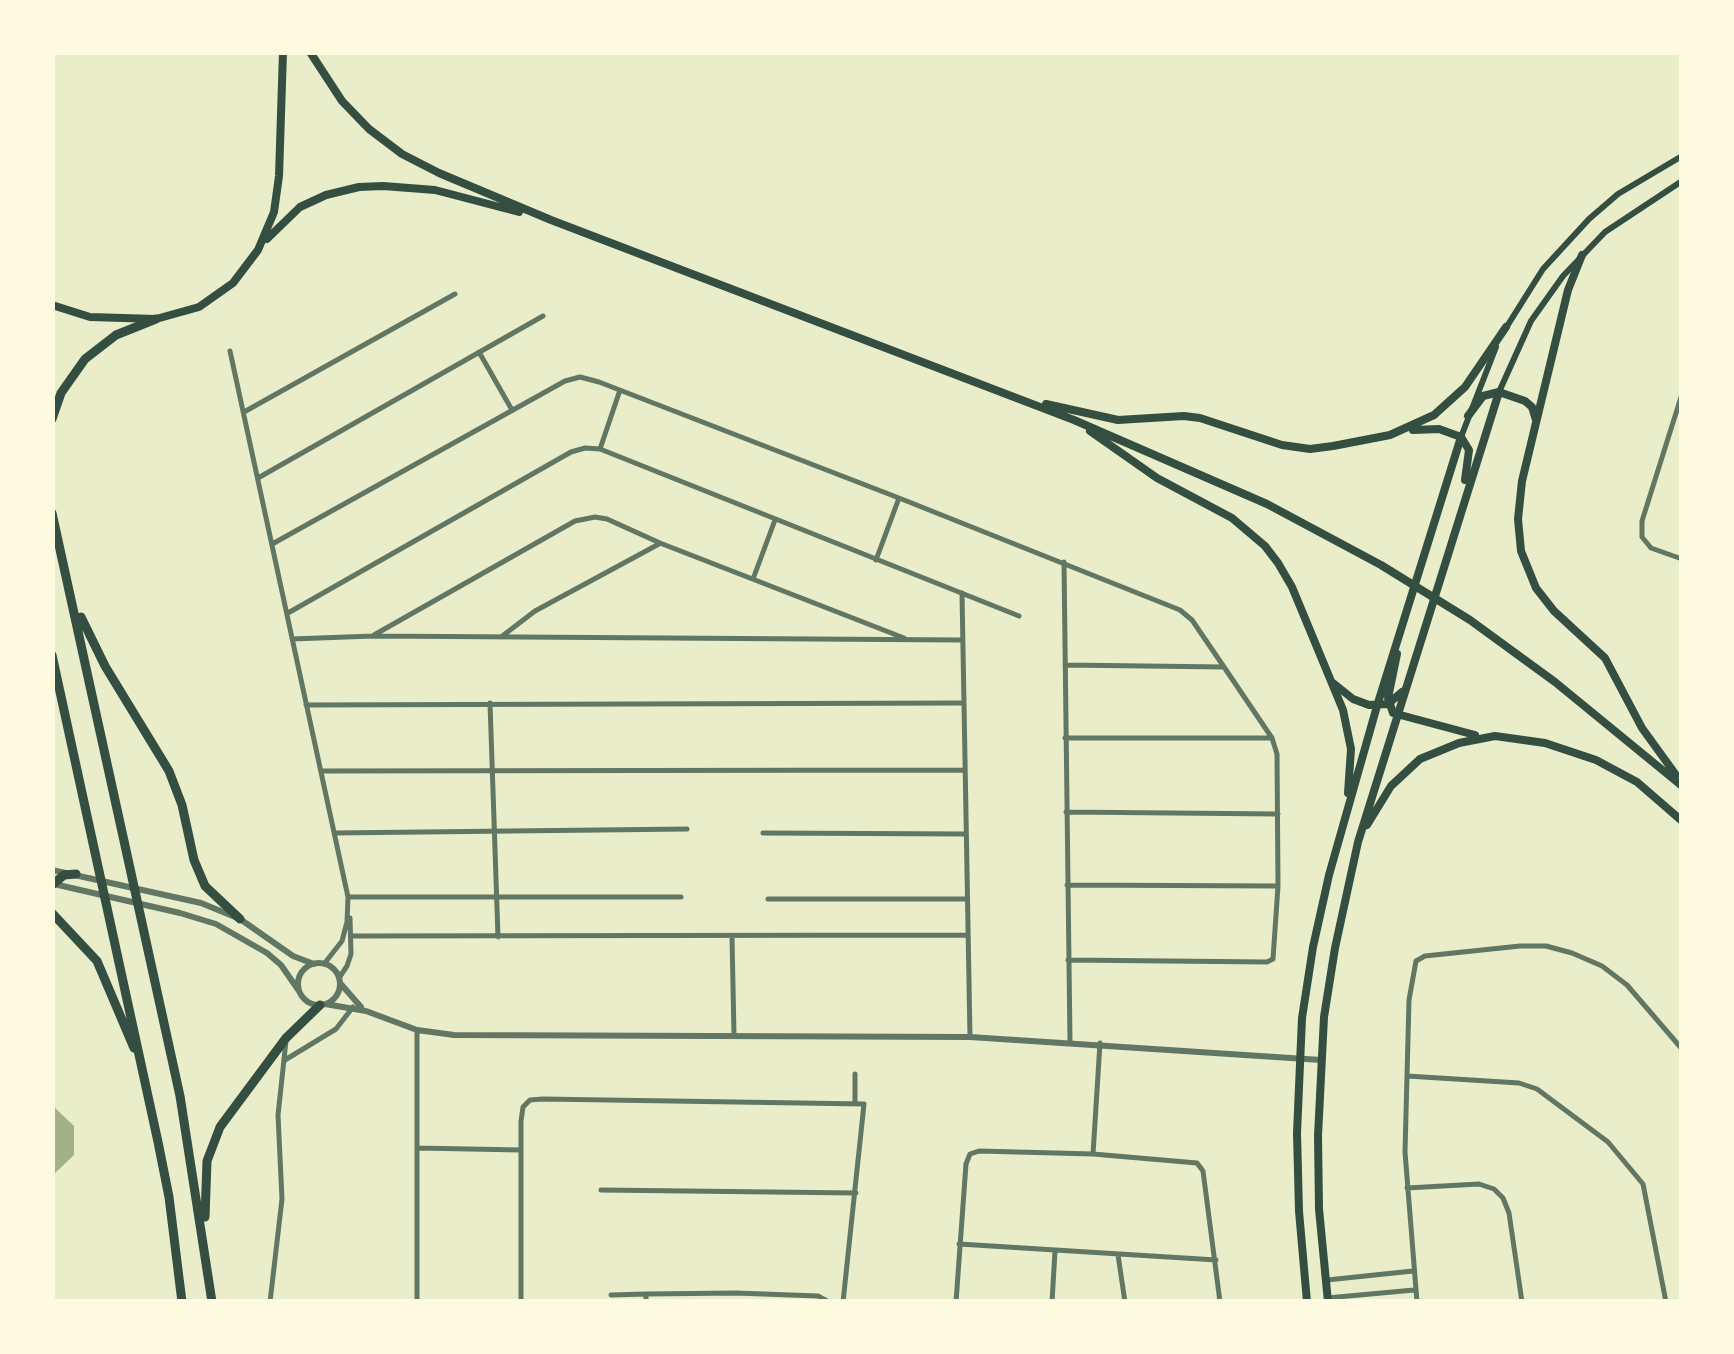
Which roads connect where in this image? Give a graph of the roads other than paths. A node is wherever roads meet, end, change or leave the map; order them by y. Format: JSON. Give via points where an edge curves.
{"nodes":[{"id":1,"x":283,"y":52,"type":"edge"},
{"id":2,"x":310,"y":52,"type":"edge"},
{"id":3,"x":1682,"y":156,"type":"edge"},
{"id":4,"x":1682,"y":181,"type":"edge"},
{"id":5,"x":551,"y":220,"type":"junction"},
{"id":6,"x":258,"y":250,"type":"junction"},
{"id":7,"x":1582,"y":255,"type":"junction"},
{"id":8,"x":455,"y":294,"type":"dead end"},
{"id":9,"x":52,"y":305,"type":"edge"},
{"id":10,"x":543,"y":316,"type":"dead end"},
{"id":11,"x":156,"y":319,"type":"junction"},
{"id":12,"x":1506,"y":327,"type":"junction"},
{"id":13,"x":230,"y":351,"type":"dead end"},
{"id":14,"x":479,"y":352,"type":"junction"},
{"id":15,"x":620,"y":390,"type":"junction"},
{"id":16,"x":1500,"y":392,"type":"junction"},
{"id":17,"x":1008,"y":394,"type":"junction"},
{"id":18,"x":1682,"y":394,"type":"edge"},
{"id":19,"x":512,"y":410,"type":"junction"},
{"id":20,"x":244,"y":412,"type":"junction"},
{"id":21,"x":1468,"y":416,"type":"junction"},
{"id":22,"x":52,"y":419,"type":"edge"},
{"id":23,"x":1074,"y":420,"type":"junction"},
{"id":24,"x":1537,"y":424,"type":"junction"},
{"id":25,"x":1400,"y":432,"type":"junction"},
{"id":26,"x":1461,"y":436,"type":"junction"},
{"id":27,"x":600,"y":449,"type":"junction"},
{"id":28,"x":258,"y":478,"type":"junction"},
{"id":29,"x":900,"y":498,"type":"junction"},
{"id":30,"x":52,"y":514,"type":"edge"},
{"id":31,"x":1458,"y":518,"type":"junction"},
{"id":32,"x":775,"y":520,"type":"junction"},
{"id":33,"x":274,"y":543,"type":"junction"},
{"id":34,"x":660,"y":543,"type":"junction"},
{"id":35,"x":1682,"y":559,"type":"edge"},
{"id":36,"x":876,"y":560,"type":"junction"},
{"id":37,"x":1064,"y":562,"type":"junction"},
{"id":38,"x":753,"y":579,"type":"junction"},
{"id":39,"x":72,"y":594,"type":"junction"},
{"id":40,"x":962,"y":594,"type":"junction"},
{"id":41,"x":288,"y":613,"type":"junction"},
{"id":42,"x":1020,"y":616,"type":"dead end"},
{"id":43,"x":373,"y":636,"type":"junction"},
{"id":44,"x":292,"y":639,"type":"junction"},
{"id":45,"x":498,"y":639,"type":"junction"},
{"id":46,"x":906,"y":639,"type":"junction"},
{"id":47,"x":960,"y":640,"type":"junction"},
{"id":48,"x":1397,"y":640,"type":"junction"},
{"id":49,"x":52,"y":656,"type":"edge"},
{"id":50,"x":1065,"y":665,"type":"junction"},
{"id":51,"x":1224,"y":666,"type":"junction"},
{"id":52,"x":1330,"y":680,"type":"junction"},
{"id":53,"x":1405,"y":687,"type":"junction"},
{"id":54,"x":490,"y":703,"type":"junction"},
{"id":55,"x":962,"y":703,"type":"junction"},
{"id":56,"x":306,"y":704,"type":"junction"},
{"id":57,"x":1388,"y":704,"type":"junction"},
{"id":58,"x":1378,"y":706,"type":"junction"},
{"id":59,"x":1396,"y":715,"type":"junction"},
{"id":60,"x":1480,"y":736,"type":"junction"},
{"id":61,"x":1065,"y":738,"type":"junction"},
{"id":62,"x":1272,"y":738,"type":"junction"},
{"id":63,"x":492,"y":770,"type":"junction"},
{"id":64,"x":963,"y":770,"type":"junction"},
{"id":65,"x":321,"y":771,"type":"junction"},
{"id":66,"x":1682,"y":784,"type":"edge"},
{"id":67,"x":1066,"y":812,"type":"junction"},
{"id":68,"x":1278,"y":814,"type":"junction"},
{"id":69,"x":1682,"y":821,"type":"edge"},
{"id":70,"x":687,"y":829,"type":"dead end"},
{"id":71,"x":1342,"y":830,"type":"junction"},
{"id":72,"x":334,"y":832,"type":"junction"},
{"id":73,"x":494,"y":833,"type":"junction"},
{"id":74,"x":763,"y":833,"type":"dead end"},
{"id":75,"x":965,"y":834,"type":"junction"},
{"id":76,"x":1358,"y":842,"type":"junction"},
{"id":77,"x":76,"y":874,"type":"joint"},
{"id":78,"x":53,"y":880,"type":"edge"},
{"id":79,"x":1067,"y":885,"type":"junction"},
{"id":80,"x":1278,"y":886,"type":"junction"},
{"id":81,"x":69,"y":887,"type":"joint"},
{"id":82,"x":348,"y":897,"type":"junction"},
{"id":83,"x":682,"y":897,"type":"dead end"},
{"id":84,"x":496,"y":898,"type":"junction"},
{"id":85,"x":768,"y":899,"type":"dead end"},
{"id":86,"x":966,"y":899,"type":"junction"},
{"id":87,"x":348,"y":910,"type":"junction"},
{"id":88,"x":53,"y":913,"type":"edge"},
{"id":89,"x":240,"y":919,"type":"junction"},
{"id":90,"x":967,"y":934,"type":"junction"},
{"id":91,"x":352,"y":936,"type":"junction"},
{"id":92,"x":732,"y":937,"type":"junction"},
{"id":93,"x":498,"y":938,"type":"junction"},
{"id":94,"x":1068,"y":960,"type":"junction"},
{"id":95,"x":319,"y":964,"type":"junction"},
{"id":96,"x":339,"y":979,"type":"junction"},
{"id":97,"x":300,"y":991,"type":"junction"},
{"id":98,"x":322,"y":1004,"type":"junction"},
{"id":99,"x":352,"y":1008,"type":"junction"},
{"id":100,"x":366,"y":1011,"type":"junction"},
{"id":101,"x":417,"y":1030,"type":"junction"},
{"id":102,"x":734,"y":1036,"type":"junction"},
{"id":103,"x":970,"y":1036,"type":"junction"},
{"id":104,"x":286,"y":1038,"type":"junction"},
{"id":105,"x":1070,"y":1042,"type":"junction"},
{"id":106,"x":1100,"y":1043,"type":"junction"},
{"id":107,"x":1682,"y":1049,"type":"edge"},
{"id":108,"x":1299,"y":1060,"type":"junction"},
{"id":109,"x":1321,"y":1060,"type":"junction"},
{"id":110,"x":284,"y":1061,"type":"junction"},
{"id":111,"x":855,"y":1074,"type":"dead end"},
{"id":112,"x":1406,"y":1076,"type":"junction"},
{"id":113,"x":146,"y":1078,"type":"junction"},
{"id":114,"x":855,"y":1102,"type":"junction"},
{"id":115,"x":417,"y":1148,"type":"junction"},
{"id":116,"x":521,"y":1150,"type":"junction"},
{"id":117,"x":1093,"y":1154,"type":"junction"},
{"id":118,"x":1407,"y":1188,"type":"junction"},
{"id":119,"x":601,"y":1190,"type":"dead end"},
{"id":120,"x":856,"y":1193,"type":"junction"},
{"id":121,"x":959,"y":1244,"type":"junction"},
{"id":122,"x":1054,"y":1251,"type":"junction"},
{"id":123,"x":1118,"y":1255,"type":"junction"},
{"id":124,"x":206,"y":1259,"type":"junction"},
{"id":125,"x":1216,"y":1260,"type":"junction"},
{"id":126,"x":1414,"y":1271,"type":"junction"},
{"id":127,"x":1326,"y":1280,"type":"junction"},
{"id":128,"x":1415,"y":1290,"type":"junction"},
{"id":129,"x":736,"y":1293,"type":"junction"},
{"id":130,"x":611,"y":1295,"type":"dead end"},
{"id":131,"x":646,"y":1298,"type":"edge"},
{"id":132,"x":1328,"y":1300,"type":"edge"},
{"id":133,"x":182,"y":1302,"type":"edge"},
{"id":134,"x":212,"y":1302,"type":"edge"},
{"id":135,"x":270,"y":1302,"type":"edge"},
{"id":136,"x":417,"y":1302,"type":"edge"},
{"id":137,"x":522,"y":1302,"type":"edge"},
{"id":138,"x":736,"y":1302,"type":"edge"},
{"id":139,"x":829,"y":1302,"type":"edge"},
{"id":140,"x":844,"y":1302,"type":"edge"},
{"id":141,"x":956,"y":1302,"type":"edge"},
{"id":142,"x":1052,"y":1302,"type":"edge"},
{"id":143,"x":1126,"y":1302,"type":"edge"},
{"id":144,"x":1220,"y":1302,"type":"edge"},
{"id":145,"x":1307,"y":1302,"type":"edge"},
{"id":146,"x":1417,"y":1302,"type":"edge"},
{"id":147,"x":1522,"y":1302,"type":"edge"},
{"id":148,"x":1666,"y":1302,"type":"edge"}],
"edges":[{"from":1,"to":6,"type":"main road","via":[[277,196]]},
{"from":2,"to":5,"type":"main road","via":[[342,101],[402,154]]},
{"from":3,"to":12,"type":"main road","via":[[1589,218],[1543,269]]},
{"from":4,"to":7,"type":"main road","via":[[1629,213]]},
{"from":5,"to":6,"type":"main road","via":[[435,190],[359,188],[300,207]]},
{"from":5,"to":17,"type":"main road"},
{"from":6,"to":11,"type":"main road","via":[[218,296]]},
{"from":7,"to":16,"type":"main road","via":[[1531,321]]},
{"from":7,"to":24,"type":"main road"},
{"from":8,"to":20,"type":"street"},
{"from":9,"to":11,"type":"main road","via":[[90,317]]},
{"from":10,"to":14,"type":"street"},
{"from":11,"to":22,"type":"highway","via":[[116,335],[85,359]]},
{"from":12,"to":21,"type":"main road"},
{"from":12,"to":25,"type":"main road","via":[[1451,402]]},
{"from":13,"to":20,"type":"street"},
{"from":14,"to":19,"type":"street"},
{"from":14,"to":28,"type":"street"},
{"from":15,"to":19,"type":"street","via":[[580,378]]},
{"from":15,"to":27,"type":"street"},
{"from":15,"to":29,"type":"street"},
{"from":16,"to":21,"type":"main road","via":[[1484,396]]},
{"from":16,"to":24,"type":"main road","via":[[1529,404]]},
{"from":16,"to":31,"type":"main road"},
{"from":17,"to":23,"type":"main road"},
{"from":17,"to":25,"type":"main road","via":[[1104,419],[1200,418],[1295,448]]},
{"from":18,"to":35,"type":"street","via":[[1642,538]]},
{"from":19,"to":33,"type":"street"},
{"from":20,"to":28,"type":"street"},
{"from":21,"to":26,"type":"main road"},
{"from":23,"to":52,"type":"main road","via":[[1157,478],[1232,518],[1265,546],[1292,587]]},
{"from":23,"to":66,"type":"main road","via":[[1268,504],[1381,565],[1470,620]]},
{"from":24,"to":66,"type":"main road","via":[[1519,503],[1525,564],[1544,599],[1615,671],[1642,728]]},
{"from":25,"to":26,"type":"main road","via":[[1439,428]]},
{"from":26,"to":31,"type":"main road","via":[[1470,457]]},
{"from":26,"to":48,"type":"main road"},
{"from":27,"to":32,"type":"street"},
{"from":27,"to":41,"type":"street","via":[[571,452]]},
{"from":28,"to":33,"type":"street"},
{"from":29,"to":36,"type":"street"},
{"from":29,"to":37,"type":"street"},
{"from":30,"to":39,"type":"highway"},
{"from":31,"to":53,"type":"main road"},
{"from":32,"to":36,"type":"street"},
{"from":32,"to":38,"type":"street"},
{"from":33,"to":41,"type":"street"},
{"from":34,"to":38,"type":"street"},
{"from":34,"to":43,"type":"street","via":[[607,519],[585,517]]},
{"from":34,"to":45,"type":"street","via":[[535,611]]},
{"from":36,"to":40,"type":"street"},
{"from":37,"to":50,"type":"street"},
{"from":37,"to":51,"type":"street","via":[[1180,610]]},
{"from":38,"to":46,"type":"street"},
{"from":39,"to":89,"type":"highway","via":[[104,666],[170,770],[199,875]]},
{"from":39,"to":124,"type":"highway","via":[[184,1114]]},
{"from":40,"to":42,"type":"street"},
{"from":40,"to":47,"type":"street"},
{"from":41,"to":44,"type":"street"},
{"from":43,"to":44,"type":"street"},
{"from":43,"to":45,"type":"street"},
{"from":44,"to":56,"type":"street"},
{"from":45,"to":46,"type":"street"},
{"from":46,"to":47,"type":"street"},
{"from":47,"to":55,"type":"street"},
{"from":48,"to":57,"type":"main road"},
{"from":48,"to":58,"type":"main road"},
{"from":49,"to":113,"type":"highway"},
{"from":50,"to":51,"type":"street"},
{"from":50,"to":61,"type":"street"},
{"from":51,"to":62,"type":"street"},
{"from":52,"to":58,"type":"main road","via":[[1353,699]]},
{"from":52,"to":71,"type":"main road","via":[[1351,749]]},
{"from":53,"to":57,"type":"main road"},
{"from":53,"to":59,"type":"main road"},
{"from":54,"to":55,"type":"street"},
{"from":54,"to":56,"type":"street"},
{"from":54,"to":63,"type":"street"},
{"from":55,"to":64,"type":"street"},
{"from":56,"to":65,"type":"street"},
{"from":57,"to":58,"type":"main road"},
{"from":57,"to":59,"type":"main road"},
{"from":58,"to":71,"type":"main road"},
{"from":59,"to":60,"type":"main road"},
{"from":59,"to":76,"type":"main road"},
{"from":60,"to":69,"type":"main road","via":[[1518,737],[1596,760],[1637,782]]},
{"from":60,"to":76,"type":"main road","via":[[1440,749],[1403,773]]},
{"from":61,"to":62,"type":"street"},
{"from":61,"to":67,"type":"street"},
{"from":62,"to":68,"type":"street"},
{"from":63,"to":64,"type":"street"},
{"from":63,"to":65,"type":"street"},
{"from":63,"to":73,"type":"street"},
{"from":64,"to":75,"type":"street"},
{"from":65,"to":72,"type":"street"},
{"from":67,"to":68,"type":"street"},
{"from":67,"to":79,"type":"street"},
{"from":68,"to":80,"type":"street"},
{"from":70,"to":73,"type":"street"},
{"from":71,"to":108,"type":"main road","via":[[1313,947]]},
{"from":72,"to":73,"type":"street"},
{"from":72,"to":82,"type":"street"},
{"from":73,"to":84,"type":"street"},
{"from":74,"to":75,"type":"street"},
{"from":75,"to":86,"type":"street"},
{"from":76,"to":109,"type":"main road"},
{"from":77,"to":78,"type":"highway"},
{"from":77,"to":89,"type":"street","via":[[179,897]]},
{"from":78,"to":81,"type":"highway"},
{"from":79,"to":80,"type":"street"},
{"from":79,"to":94,"type":"street"},
{"from":80,"to":94,"type":"street","via":[[1275,953],[1268,962]]},
{"from":81,"to":97,"type":"street","via":[[216,924],[267,953]]},
{"from":82,"to":84,"type":"street"},
{"from":82,"to":87,"type":"street"},
{"from":83,"to":84,"type":"street"},
{"from":84,"to":93,"type":"street"},
{"from":85,"to":86,"type":"street"},
{"from":86,"to":90,"type":"street"},
{"from":87,"to":91,"type":"street"},
{"from":87,"to":95,"type":"street","via":[[342,941]]},
{"from":88,"to":113,"type":"highway","via":[[97,961]]},
{"from":89,"to":95,"type":"street","via":[[293,956]]},
{"from":90,"to":92,"type":"street"},
{"from":90,"to":103,"type":"street"},
{"from":91,"to":93,"type":"street"},
{"from":91,"to":96,"type":"street"},
{"from":92,"to":93,"type":"street"},
{"from":92,"to":102,"type":"street"},
{"from":94,"to":105,"type":"street"},
{"from":95,"to":96,"type":"street"},
{"from":95,"to":97,"type":"street","via":[[302,971]]},
{"from":96,"to":98,"type":"street","via":[[337,993]]},
{"from":96,"to":100,"type":"street"},
{"from":97,"to":98,"type":"street"},
{"from":98,"to":99,"type":"street"},
{"from":98,"to":104,"type":"highway"},
{"from":99,"to":100,"type":"street"},
{"from":99,"to":110,"type":"street","via":[[336,1029]]},
{"from":100,"to":101,"type":"street"},
{"from":101,"to":102,"type":"street","via":[[454,1036]]},
{"from":101,"to":115,"type":"street"},
{"from":102,"to":103,"type":"street"},
{"from":103,"to":105,"type":"street"},
{"from":104,"to":110,"type":"street"},
{"from":104,"to":124,"type":"highway","via":[[210,1149]]},
{"from":105,"to":106,"type":"street"},
{"from":106,"to":108,"type":"street"},
{"from":106,"to":117,"type":"street"},
{"from":107,"to":112,"type":"street","via":[[1628,985],[1602,966],[1546,946],[1480,948],[1416,961]]},
{"from":108,"to":109,"type":"street"},
{"from":108,"to":145,"type":"main road","via":[[1298,1211]]},
{"from":109,"to":127,"type":"main road","via":[[1318,1209]]},
{"from":110,"to":135,"type":"street","via":[[278,1114],[282,1199]]},
{"from":111,"to":114,"type":"street"},
{"from":112,"to":118,"type":"street"},
{"from":112,"to":148,"type":"street","via":[[1537,1088],[1608,1142],[1643,1184]]},
{"from":113,"to":133,"type":"highway"},
{"from":114,"to":116,"type":"street","via":[[530,1100],[523,1107]]},
{"from":114,"to":120,"type":"street","via":[[865,1108]]},
{"from":115,"to":116,"type":"street"},
{"from":115,"to":136,"type":"street"},
{"from":116,"to":137,"type":"street"},
{"from":117,"to":121,"type":"street","via":[[970,1154]]},
{"from":117,"to":125,"type":"street","via":[[1197,1163]]},
{"from":118,"to":126,"type":"street"},
{"from":118,"to":147,"type":"street","via":[[1494,1189],[1509,1213]]},
{"from":119,"to":120,"type":"street"},
{"from":120,"to":140,"type":"street"},
{"from":121,"to":122,"type":"street"},
{"from":121,"to":141,"type":"street"},
{"from":122,"to":123,"type":"street"},
{"from":122,"to":142,"type":"street"},
{"from":123,"to":125,"type":"street"},
{"from":123,"to":143,"type":"street"},
{"from":124,"to":134,"type":"highway"},
{"from":125,"to":144,"type":"street"},
{"from":126,"to":127,"type":"street"},
{"from":126,"to":128,"type":"street"},
{"from":127,"to":132,"type":"main road"},
{"from":128,"to":132,"type":"street"},
{"from":128,"to":146,"type":"street"},
{"from":129,"to":131,"type":"street"},
{"from":129,"to":138,"type":"street"},
{"from":129,"to":139,"type":"street"},
{"from":130,"to":131,"type":"street"}]}
